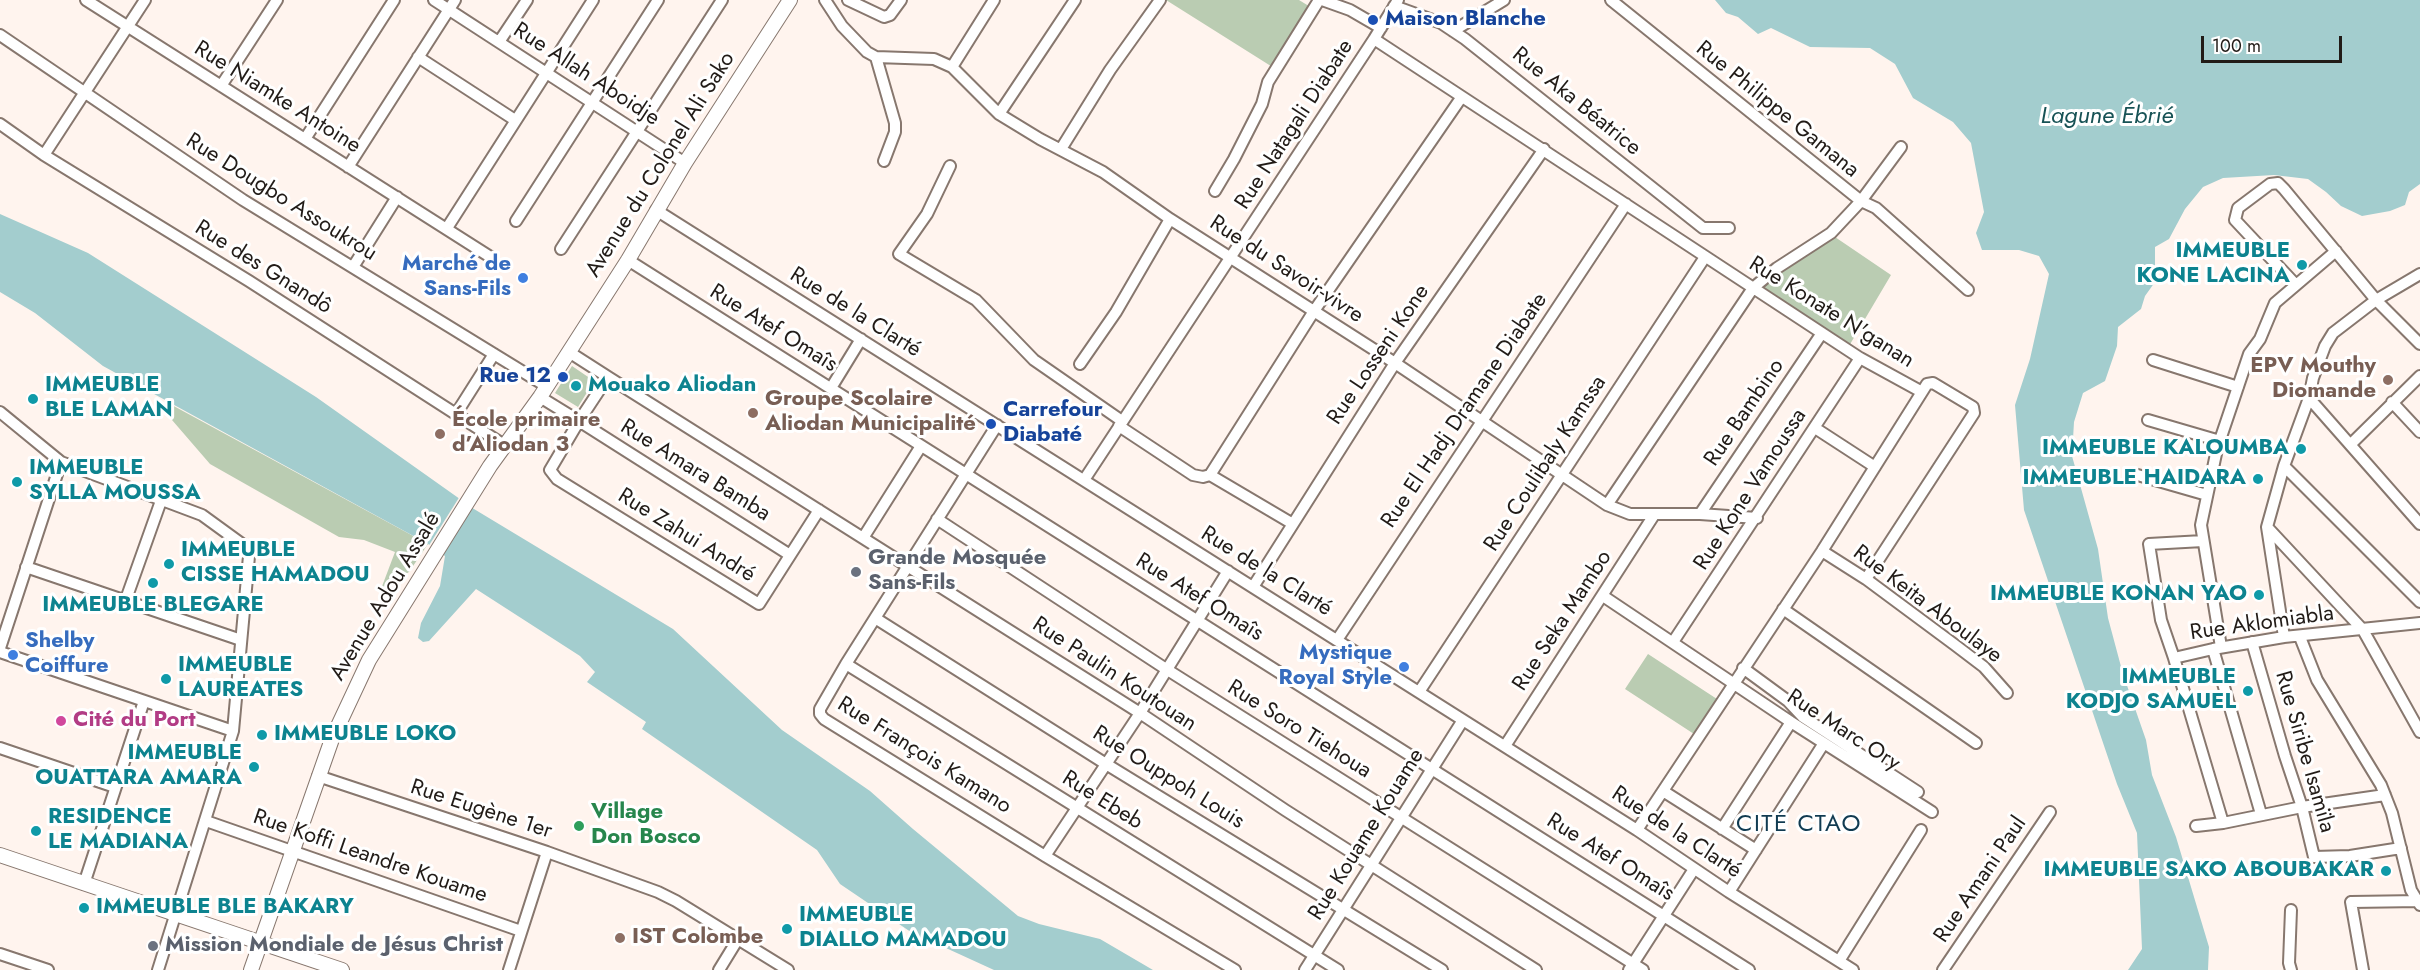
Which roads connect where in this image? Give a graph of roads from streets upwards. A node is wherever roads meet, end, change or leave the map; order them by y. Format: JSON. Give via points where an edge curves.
{"nodes":[{"id":1,"x":86,"y":0,"type":"edge"},
{"id":2,"x":145,"y":0,"type":"edge"},
{"id":3,"x":277,"y":0,"type":"edge"},
{"id":4,"x":393,"y":0,"type":"edge"},
{"id":5,"x":434,"y":0,"type":"edge"},
{"id":6,"x":526,"y":0,"type":"edge"},
{"id":7,"x":593,"y":0,"type":"edge"},
{"id":8,"x":658,"y":0,"type":"edge"},
{"id":9,"x":722,"y":0,"type":"edge"},
{"id":10,"x":790,"y":0,"type":"edge"},
{"id":11,"x":825,"y":0,"type":"edge"},
{"id":12,"x":848,"y":0,"type":"edge"},
{"id":13,"x":901,"y":0,"type":"edge"},
{"id":14,"x":994,"y":0,"type":"edge"},
{"id":15,"x":1075,"y":0,"type":"edge"},
{"id":16,"x":1160,"y":0,"type":"edge"},
{"id":17,"x":1320,"y":0,"type":"edge"},
{"id":18,"x":1504,"y":0,"type":"edge"},
{"id":19,"x":1611,"y":0,"type":"edge"},
{"id":20,"x":1396,"y":3,"type":"edge"},
{"id":21,"x":452,"y":5,"type":"edge"},
{"id":22,"x":128,"y":26,"type":"junction"},
{"id":23,"x":1381,"y":28,"type":"junction"},
{"id":24,"x":1453,"y":31,"type":"junction"},
{"id":25,"x":0,"y":35,"type":"edge"},
{"id":26,"x":1374,"y":39,"type":"junction"},
{"id":27,"x":499,"y":42,"type":"junction"},
{"id":28,"x":418,"y":57,"type":"junction"},
{"id":29,"x":876,"y":57,"type":"junction"},
{"id":30,"x":952,"y":67,"type":"junction"},
{"id":31,"x":546,"y":72,"type":"junction"},
{"id":32,"x":221,"y":86,"type":"junction"},
{"id":33,"x":85,"y":93,"type":"junction"},
{"id":34,"x":1461,"y":98,"type":"junction"},
{"id":35,"x":592,"y":102,"type":"junction"},
{"id":36,"x":999,"y":114,"type":"junction"},
{"id":37,"x":515,"y":120,"type":"junction"},
{"id":38,"x":0,"y":124,"type":"edge"},
{"id":39,"x":638,"y":131,"type":"junction"},
{"id":40,"x":305,"y":139,"type":"junction"},
{"id":41,"x":1901,"y":147,"type":"dead end"},
{"id":42,"x":1060,"y":149,"type":"junction"},
{"id":43,"x":1544,"y":149,"type":"junction"},
{"id":44,"x":44,"y":154,"type":"junction"},
{"id":45,"x":884,"y":161,"type":"dead end"},
{"id":46,"x":685,"y":164,"type":"junction"},
{"id":47,"x":950,"y":166,"type":"dead end"},
{"id":48,"x":348,"y":167,"type":"junction"},
{"id":49,"x":1215,"y":191,"type":"dead end"},
{"id":50,"x":397,"y":197,"type":"junction"},
{"id":51,"x":1861,"y":201,"type":"junction"},
{"id":52,"x":1626,"y":204,"type":"junction"},
{"id":53,"x":656,"y":210,"type":"junction"},
{"id":54,"x":1170,"y":219,"type":"junction"},
{"id":55,"x":516,"y":221,"type":"dead end"},
{"id":56,"x":447,"y":228,"type":"junction"},
{"id":57,"x":1729,"y":228,"type":"dead end"},
{"id":58,"x":561,"y":249,"type":"dead end"},
{"id":59,"x":2336,"y":251,"type":"junction"},
{"id":60,"x":1705,"y":257,"type":"junction"},
{"id":61,"x":492,"y":258,"type":"dead end"},
{"id":62,"x":1231,"y":258,"type":"junction"},
{"id":63,"x":628,"y":260,"type":"junction"},
{"id":64,"x":353,"y":267,"type":"junction"},
{"id":65,"x":2420,"y":274,"type":"edge"},
{"id":66,"x":2296,"y":285,"type":"junction"},
{"id":67,"x":1753,"y":288,"type":"junction"},
{"id":68,"x":1968,"y":290,"type":"dead end"},
{"id":69,"x":2376,"y":300,"type":"junction"},
{"id":70,"x":1314,"y":311,"type":"junction"},
{"id":71,"x":1822,"y":333,"type":"junction"},
{"id":72,"x":861,"y":339,"type":"junction"},
{"id":73,"x":2420,"y":344,"type":"edge"},
{"id":74,"x":569,"y":352,"type":"junction"},
{"id":75,"x":494,"y":354,"type":"junction"},
{"id":76,"x":1860,"y":358,"type":"junction"},
{"id":77,"x":2153,"y":360,"type":"dead end"},
{"id":78,"x":1395,"y":363,"type":"junction"},
{"id":79,"x":1080,"y":364,"type":"dead end"},
{"id":80,"x":2420,"y":376,"type":"edge"},
{"id":81,"x":608,"y":377,"type":"junction"},
{"id":82,"x":2238,"y":387,"type":"junction"},
{"id":83,"x":831,"y":388,"type":"junction"},
{"id":84,"x":543,"y":391,"type":"junction"},
{"id":85,"x":1922,"y":392,"type":"junction"},
{"id":86,"x":2309,"y":398,"type":"junction"},
{"id":87,"x":2392,"y":402,"type":"junction"},
{"id":88,"x":0,"y":412,"type":"edge"},
{"id":89,"x":456,"y":414,"type":"junction"},
{"id":90,"x":2148,"y":420,"type":"dead end"},
{"id":91,"x":579,"y":421,"type":"junction"},
{"id":92,"x":1482,"y":422,"type":"junction"},
{"id":93,"x":1121,"y":423,"type":"junction"},
{"id":94,"x":997,"y":425,"type":"junction"},
{"id":95,"x":1815,"y":428,"type":"junction"},
{"id":96,"x":2420,"y":432,"type":"edge"},
{"id":97,"x":2220,"y":441,"type":"junction"},
{"id":98,"x":2350,"y":444,"type":"junction"},
{"id":99,"x":504,"y":445,"type":"junction"},
{"id":100,"x":921,"y":446,"type":"junction"},
{"id":101,"x":61,"y":462,"type":"junction"},
{"id":102,"x":2284,"y":466,"type":"junction"},
{"id":103,"x":1875,"y":467,"type":"junction"},
{"id":104,"x":966,"y":474,"type":"junction"},
{"id":105,"x":2134,"y":474,"type":"dead end"},
{"id":106,"x":1210,"y":475,"type":"junction"},
{"id":107,"x":1562,"y":475,"type":"junction"},
{"id":108,"x":1084,"y":480,"type":"junction"},
{"id":109,"x":2207,"y":495,"type":"junction"},
{"id":110,"x":162,"y":498,"type":"junction"},
{"id":111,"x":1607,"y":505,"type":"junction"},
{"id":112,"x":819,"y":510,"type":"junction"},
{"id":113,"x":1700,"y":514,"type":"junction"},
{"id":114,"x":1654,"y":515,"type":"junction"},
{"id":115,"x":1757,"y":518,"type":"junction"},
{"id":116,"x":937,"y":519,"type":"junction"},
{"id":117,"x":1293,"y":524,"type":"junction"},
{"id":118,"x":2420,"y":525,"type":"edge"},
{"id":119,"x":2266,"y":527,"type":"junction"},
{"id":120,"x":863,"y":538,"type":"junction"},
{"id":121,"x":2203,"y":541,"type":"junction"},
{"id":122,"x":1822,"y":551,"type":"junction"},
{"id":123,"x":790,"y":555,"type":"junction"},
{"id":124,"x":26,"y":567,"type":"junction"},
{"id":125,"x":908,"y":567,"type":"junction"},
{"id":126,"x":1228,"y":571,"type":"junction"},
{"id":127,"x":1866,"y":579,"type":"junction"},
{"id":128,"x":1253,"y":587,"type":"junction"},
{"id":129,"x":1603,"y":596,"type":"junction"},
{"id":130,"x":125,"y":602,"type":"junction"},
{"id":131,"x":2420,"y":602,"type":"edge"},
{"id":132,"x":1783,"y":609,"type":"junction"},
{"id":133,"x":875,"y":618,"type":"junction"},
{"id":134,"x":1198,"y":620,"type":"junction"},
{"id":135,"x":2420,"y":623,"type":"edge"},
{"id":136,"x":2363,"y":630,"type":"junction"},
{"id":137,"x":2284,"y":637,"type":"junction"},
{"id":138,"x":2300,"y":637,"type":"junction"},
{"id":139,"x":241,"y":640,"type":"junction"},
{"id":140,"x":1337,"y":640,"type":"junction"},
{"id":141,"x":1673,"y":642,"type":"junction"},
{"id":142,"x":2252,"y":642,"type":"junction"},
{"id":143,"x":2217,"y":648,"type":"junction"},
{"id":144,"x":0,"y":650,"type":"edge"},
{"id":145,"x":2174,"y":658,"type":"junction"},
{"id":146,"x":846,"y":664,"type":"junction"},
{"id":147,"x":1166,"y":669,"type":"junction"},
{"id":148,"x":1743,"y":669,"type":"junction"},
{"id":149,"x":1734,"y":682,"type":"junction"},
{"id":150,"x":1419,"y":692,"type":"junction"},
{"id":151,"x":2007,"y":693,"type":"dead end"},
{"id":152,"x":144,"y":701,"type":"junction"},
{"id":153,"x":1140,"y":713,"type":"junction"},
{"id":154,"x":1463,"y":720,"type":"junction"},
{"id":155,"x":1791,"y":722,"type":"junction"},
{"id":156,"x":233,"y":731,"type":"junction"},
{"id":157,"x":2420,"y":732,"type":"edge"},
{"id":158,"x":1824,"y":743,"type":"junction"},
{"id":159,"x":1976,"y":743,"type":"dead end"},
{"id":160,"x":1505,"y":746,"type":"junction"},
{"id":161,"x":0,"y":748,"type":"edge"},
{"id":162,"x":1106,"y":764,"type":"junction"},
{"id":163,"x":1432,"y":769,"type":"junction"},
{"id":164,"x":318,"y":776,"type":"junction"},
{"id":165,"x":115,"y":787,"type":"junction"},
{"id":166,"x":1663,"y":791,"type":"junction"},
{"id":167,"x":1918,"y":792,"type":"dead end"},
{"id":168,"x":2385,"y":795,"type":"junction"},
{"id":169,"x":2302,"y":807,"type":"junction"},
{"id":170,"x":1077,"y":809,"type":"junction"},
{"id":171,"x":1932,"y":812,"type":"dead end"},
{"id":172,"x":2050,"y":812,"type":"dead end"},
{"id":173,"x":2261,"y":814,"type":"junction"},
{"id":174,"x":1400,"y":817,"type":"junction"},
{"id":175,"x":206,"y":821,"type":"junction"},
{"id":176,"x":2223,"y":823,"type":"junction"},
{"id":177,"x":2196,"y":826,"type":"dead end"},
{"id":178,"x":1722,"y":829,"type":"junction"},
{"id":179,"x":1637,"y":830,"type":"junction"},
{"id":180,"x":1921,"y":831,"type":"dead end"},
{"id":181,"x":2401,"y":848,"type":"junction"},
{"id":182,"x":1756,"y":850,"type":"junction"},
{"id":183,"x":291,"y":851,"type":"junction"},
{"id":184,"x":547,"y":852,"type":"junction"},
{"id":185,"x":0,"y":855,"type":"edge"},
{"id":186,"x":1045,"y":856,"type":"junction"},
{"id":187,"x":1371,"y":864,"type":"junction"},
{"id":188,"x":1694,"y":869,"type":"junction"},
{"id":189,"x":84,"y":884,"type":"junction"},
{"id":190,"x":1729,"y":892,"type":"junction"},
{"id":191,"x":2420,"y":902,"type":"edge"},
{"id":192,"x":1343,"y":909,"type":"junction"},
{"id":193,"x":2291,"y":910,"type":"dead end"},
{"id":194,"x":175,"y":914,"type":"junction"},
{"id":195,"x":1663,"y":915,"type":"junction"},
{"id":196,"x":521,"y":931,"type":"junction"},
{"id":197,"x":738,"y":939,"type":"junction"},
{"id":198,"x":260,"y":944,"type":"junction"},
{"id":199,"x":0,"y":954,"type":"edge"},
{"id":200,"x":1314,"y":955,"type":"junction"},
{"id":201,"x":1839,"y":961,"type":"junction"},
{"id":202,"x":1631,"y":967,"type":"edge"},
{"id":203,"x":48,"y":970,"type":"edge"},
{"id":204,"x":158,"y":970,"type":"edge"},
{"id":205,"x":250,"y":970,"type":"edge"},
{"id":206,"x":342,"y":970,"type":"edge"},
{"id":207,"x":509,"y":970,"type":"edge"},
{"id":208,"x":718,"y":970,"type":"edge"},
{"id":209,"x":788,"y":970,"type":"edge"},
{"id":210,"x":1235,"y":970,"type":"edge"},
{"id":211,"x":1305,"y":970,"type":"edge"},
{"id":212,"x":1338,"y":970,"type":"edge"},
{"id":213,"x":1442,"y":970,"type":"edge"},
{"id":214,"x":1536,"y":970,"type":"edge"},
{"id":215,"x":1643,"y":970,"type":"edge"},
{"id":216,"x":1749,"y":970,"type":"edge"},
{"id":217,"x":1853,"y":970,"type":"edge"},
{"id":218,"x":1943,"y":970,"type":"edge"},
{"id":219,"x":2291,"y":970,"type":"edge"},
{"id":220,"x":2363,"y":970,"type":"edge"}],
"edges":[{"from":1,"to":22,"type":"street","name":"Rue Niamke Antoine"},
{"from":2,"to":22,"type":"street"},
{"from":3,"to":32,"type":"street"},
{"from":4,"to":40,"type":"street"},
{"from":5,"to":21,"type":"street","name":"Rue Allah Aboidje"},
{"from":6,"to":27,"type":"street"},
{"from":7,"to":31,"type":"street"},
{"from":8,"to":35,"type":"street"},
{"from":9,"to":39,"type":"street"},
{"from":10,"to":46,"type":"street","name":"Avenue du Colonel Ali Sako"},
{"from":11,"to":29,"type":"street","via":[[855,42]]},
{"from":12,"to":13,"type":"street","via":[[884,17]]},
{"from":14,"to":30,"type":"street"},
{"from":15,"to":36,"type":"street"},
{"from":16,"to":42,"type":"street"},
{"from":17,"to":23,"type":"street","via":[[1350,10]]},
{"from":17,"to":49,"type":"street","via":[[1268,82],[1262,104]]},
{"from":18,"to":24,"type":"street"},
{"from":19,"to":51,"type":"street","name":"Rue Philippe Gamana"},
{"from":20,"to":23,"type":"street","name":"Rue Natagali Diabate"},
{"from":20,"to":24,"type":"street","name":"Rue Aka Béatrice"},
{"from":21,"to":27,"type":"street","name":"Rue Allah Aboidje"},
{"from":21,"to":28,"type":"street"},
{"from":22,"to":32,"type":"street","name":"Rue Niamke Antoine"},
{"from":22,"to":33,"type":"street"},
{"from":23,"to":26,"type":"street","name":"Rue Natagali Diabate"},
{"from":24,"to":57,"type":"street","name":"Rue Aka Béatrice","via":[[1703,228]]},
{"from":25,"to":33,"type":"street","name":"Rue Dougbo Assoukrou"},
{"from":26,"to":34,"type":"street","name":"Rue Konate N'ganan"},
{"from":26,"to":62,"type":"street","name":"Rue Natagali Diabate"},
{"from":27,"to":31,"type":"street","name":"Rue Allah Aboidje"},
{"from":28,"to":37,"type":"street"},
{"from":28,"to":48,"type":"street"},
{"from":29,"to":30,"type":"street","name":"Rue du Savoir-vivre","via":[[933,59]]},
{"from":29,"to":45,"type":"street","via":[[895,123]]},
{"from":30,"to":36,"type":"street","name":"Rue du Savoir-vivre"},
{"from":31,"to":35,"type":"street","name":"Rue Allah Aboidje"},
{"from":31,"to":37,"type":"street"},
{"from":32,"to":40,"type":"street","name":"Rue Niamke Antoine"},
{"from":33,"to":44,"type":"street"},
{"from":33,"to":64,"type":"street","name":"Rue Dougbo Assoukrou","via":[[243,200]]},
{"from":34,"to":43,"type":"street","name":"Rue Konate N'ganan"},
{"from":34,"to":70,"type":"street"},
{"from":35,"to":39,"type":"street","name":"Rue Allah Aboidje"},
{"from":35,"to":55,"type":"street"},
{"from":36,"to":42,"type":"street","name":"Rue du Savoir-vivre"},
{"from":37,"to":56,"type":"street"},
{"from":38,"to":44,"type":"street","name":"Rue des Gnandô"},
{"from":39,"to":46,"type":"street","name":"Rue Allah Aboidje"},
{"from":39,"to":58,"type":"street"},
{"from":40,"to":48,"type":"street","name":"Rue Niamke Antoine"},
{"from":41,"to":51,"type":"street"},
{"from":42,"to":54,"type":"street","name":"Rue du Savoir-vivre","via":[[1102,172]]},
{"from":43,"to":52,"type":"street","name":"Rue Konate N'ganan"},
{"from":43,"to":78,"type":"street","name":"Rue Losseni Kone"},
{"from":44,"to":89,"type":"street","name":"Rue des Gnandô"},
{"from":46,"to":53,"type":"street","name":"Avenue du Colonel Ali Sako"},
{"from":47,"to":93,"type":"street","via":[[927,214],[899,254],[976,300],[1034,360]]},
{"from":48,"to":50,"type":"street","name":"Rue Niamke Antoine"},
{"from":50,"to":56,"type":"street","name":"Rue Niamke Antoine"},
{"from":50,"to":64,"type":"street"},
{"from":51,"to":67,"type":"street","name":"Rue Philippe Gamana","via":[[1831,233]]},
{"from":51,"to":68,"type":"street","via":[[1876,208]]},
{"from":52,"to":60,"type":"street","name":"Rue Konate N'ganan"},
{"from":52,"to":92,"type":"street","name":"Rue El Hadj Dramane Diabate"},
{"from":53,"to":63,"type":"street","name":"Avenue du Colonel Ali Sako"},
{"from":53,"to":72,"type":"street","name":"Rue de la Clarté"},
{"from":54,"to":62,"type":"street","name":"Rue du Savoir-vivre"},
{"from":54,"to":79,"type":"street","via":[[1116,312]]},
{"from":56,"to":61,"type":"street","name":"Rue Niamke Antoine"},
{"from":59,"to":66,"type":"street"},
{"from":59,"to":66,"type":"street","via":[[2278,183],[2270,184],[2238,208],[2235,220]]},
{"from":59,"to":69,"type":"street"},
{"from":60,"to":67,"type":"street","name":"Rue Konate N'ganan"},
{"from":60,"to":107,"type":"street","name":"Rue Coulibaly Kamssa"},
{"from":62,"to":70,"type":"street","name":"Rue du Savoir-vivre"},
{"from":62,"to":93,"type":"street","name":"Rue Natagali Diabate"},
{"from":63,"to":74,"type":"street","name":"Avenue du Colonel Ali Sako"},
{"from":63,"to":83,"type":"street","name":"Rue Atef Omaîs"},
{"from":64,"to":75,"type":"street","name":"Rue Dougbo Assoukrou"},
{"from":65,"to":69,"type":"street"},
{"from":66,"to":82,"type":"street","via":[[2275,303],[2249,354]]},
{"from":67,"to":71,"type":"street","name":"Rue Konate N'ganan"},
{"from":67,"to":111,"type":"street","name":"Rue Philippe Gamana"},
{"from":69,"to":73,"type":"street"},
{"from":69,"to":86,"type":"street","via":[[2333,333],[2313,378]]},
{"from":70,"to":78,"type":"street","name":"Rue du Savoir-vivre"},
{"from":70,"to":106,"type":"street"},
{"from":71,"to":76,"type":"street","name":"Rue Konate N'ganan"},
{"from":71,"to":113,"type":"street","name":"Rue Bambino"},
{"from":72,"to":83,"type":"street"},
{"from":72,"to":94,"type":"street","name":"Rue de la Clarté"},
{"from":74,"to":81,"type":"street","name":"Rue Paulin Koutouan"},
{"from":74,"to":84,"type":"street","name":"Avenue du Colonel Ali Sako"},
{"from":75,"to":84,"type":"street","name":"Rue Dougbo Assoukrou"},
{"from":75,"to":89,"type":"street"},
{"from":76,"to":85,"type":"street","name":"Rue Konate N'ganan"},
{"from":76,"to":95,"type":"street","name":"Rue Kone Vamoussa"},
{"from":77,"to":82,"type":"street"},
{"from":78,"to":92,"type":"street","name":"Rue du Savoir-vivre"},
{"from":78,"to":117,"type":"street","name":"Rue Losseni Kone"},
{"from":80,"to":87,"type":"street"},
{"from":81,"to":91,"type":"street"},
{"from":81,"to":112,"type":"street","name":"Rue Paulin Koutouan"},
{"from":82,"to":97,"type":"street"},
{"from":83,"to":100,"type":"street","name":"Rue Atef Omaîs"},
{"from":84,"to":91,"type":"street","name":"Rue Amara Bamba"},
{"from":84,"to":99,"type":"street","name":"Avenue Adou Assalé"},
{"from":85,"to":103,"type":"street","name":"Rue Konate N'ganan"},
{"from":85,"to":127,"type":"street","via":[[1927,384],[1933,383],[1973,407],[1974,413]]},
{"from":86,"to":98,"type":"street"},
{"from":86,"to":102,"type":"street"},
{"from":87,"to":96,"type":"street"},
{"from":87,"to":98,"type":"street"},
{"from":88,"to":101,"type":"street"},
{"from":89,"to":99,"type":"street","name":"Rue des Gnandô"},
{"from":90,"to":97,"type":"street"},
{"from":91,"to":123,"type":"street","name":"Rue Amara Bamba"},
{"from":91,"to":123,"type":"street","name":"Rue Zahui André","via":[[550,470],[557,479],[759,604]]},
{"from":92,"to":107,"type":"street","name":"Rue du Savoir-vivre"},
{"from":92,"to":140,"type":"street","name":"Rue El Hadj Dramane Diabate"},
{"from":93,"to":106,"type":"street","via":[[1193,475]]},
{"from":93,"to":108,"type":"street","name":"Rue Natagali Diabate"},
{"from":94,"to":104,"type":"street","name":"Rue François Kamano"},
{"from":94,"to":108,"type":"street","name":"Rue de la Clarté"},
{"from":95,"to":103,"type":"street"},
{"from":95,"to":115,"type":"street","name":"Rue Kone Vamoussa"},
{"from":97,"to":109,"type":"street"},
{"from":98,"to":118,"type":"street"},
{"from":99,"to":164,"type":"street","name":"Avenue Adou Assalé","via":[[359,678]]},
{"from":100,"to":104,"type":"street","name":"Rue Atef Omaîs"},
{"from":100,"to":120,"type":"street"},
{"from":101,"to":110,"type":"street"},
{"from":101,"to":124,"type":"street"},
{"from":102,"to":119,"type":"street"},
{"from":102,"to":131,"type":"street"},
{"from":103,"to":122,"type":"street","name":"Rue Konate N'ganan"},
{"from":104,"to":116,"type":"street","name":"Rue François Kamano"},
{"from":104,"to":134,"type":"street","name":"Rue Atef Omaîs"},
{"from":105,"to":109,"type":"street"},
{"from":106,"to":117,"type":"street"},
{"from":107,"to":111,"type":"street","name":"Rue du Savoir-vivre"},
{"from":107,"to":150,"type":"street","name":"Rue Coulibaly Kamssa"},
{"from":108,"to":126,"type":"street","name":"Rue de la Clarté"},
{"from":109,"to":121,"type":"street","via":[[2201,525]]},
{"from":110,"to":130,"type":"street"},
{"from":110,"to":139,"type":"street","via":[[202,515],[246,547],[249,556]]},
{"from":111,"to":114,"type":"street","name":"Rue du Savoir-vivre","via":[[1630,514]]},
{"from":112,"to":120,"type":"street","name":"Rue Paulin Koutouan"},
{"from":112,"to":123,"type":"street","name":"Rue Zahui André"},
{"from":113,"to":114,"type":"street","name":"Rue du Savoir-vivre"},
{"from":113,"to":115,"type":"street","name":"Rue du Savoir-vivre"},
{"from":114,"to":129,"type":"street","name":"Rue Seka Mambo"},
{"from":115,"to":141,"type":"street","name":"Rue Kone Vamoussa"},
{"from":116,"to":125,"type":"street","name":"Rue François Kamano"},
{"from":116,"to":147,"type":"street","name":"Rue Soro Tiehoua"},
{"from":117,"to":128,"type":"street","name":"Rue Losseni Kone"},
{"from":119,"to":136,"type":"street"},
{"from":119,"to":137,"type":"street"},
{"from":120,"to":125,"type":"street","name":"Rue Paulin Koutouan"},
{"from":121,"to":143,"type":"street"},
{"from":121,"to":145,"type":"street","via":[[2148,544],[2161,620]]},
{"from":122,"to":127,"type":"street","name":"Rue Keita Aboulaye"},
{"from":122,"to":132,"type":"street","name":"Rue Konate N'ganan"},
{"from":124,"to":130,"type":"street"},
{"from":124,"to":144,"type":"street"},
{"from":125,"to":133,"type":"street","name":"Rue François Kamano"},
{"from":125,"to":153,"type":"street","name":"Rue Paulin Koutouan"},
{"from":126,"to":128,"type":"street","name":"Rue de la Clarté"},
{"from":126,"to":134,"type":"street"},
{"from":127,"to":151,"type":"street","name":"Rue Keita Aboulaye","via":[[1984,667]]},
{"from":128,"to":140,"type":"street","name":"Rue de la Clarté"},
{"from":129,"to":141,"type":"street","name":"Rue Marc Ory"},
{"from":129,"to":160,"type":"street","name":"Rue Seka Mambo"},
{"from":130,"to":139,"type":"street"},
{"from":132,"to":148,"type":"street","name":"Rue Konate N'ganan"},
{"from":132,"to":159,"type":"street"},
{"from":133,"to":146,"type":"street","name":"Rue François Kamano"},
{"from":133,"to":162,"type":"street","name":"Rue Ouppoh Louis"},
{"from":134,"to":147,"type":"street"},
{"from":134,"to":163,"type":"street","name":"Rue Atef Omaîs"},
{"from":135,"to":136,"type":"street","name":"Rue Aklomiabla"},
{"from":136,"to":138,"type":"street","name":"Rue Aklomiabla"},
{"from":136,"to":157,"type":"street"},
{"from":137,"to":138,"type":"street","name":"Rue Aklomiabla"},
{"from":137,"to":142,"type":"street","name":"Rue Aklomiabla"},
{"from":138,"to":168,"type":"street","via":[[2317,680]]},
{"from":139,"to":156,"type":"street"},
{"from":140,"to":150,"type":"street","name":"Rue de la Clarté"},
{"from":141,"to":149,"type":"street","name":"Rue Marc Ory"},
{"from":142,"to":143,"type":"street","name":"Rue Aklomiabla"},
{"from":142,"to":169,"type":"street","name":"Rue Siribe Isamïla"},
{"from":143,"to":145,"type":"street","name":"Rue Aklomiabla"},
{"from":143,"to":173,"type":"street"},
{"from":144,"to":152,"type":"street"},
{"from":145,"to":176,"type":"street","name":"Rue Aklomiabla"},
{"from":146,"to":170,"type":"street","name":"Rue Ebeb"},
{"from":146,"to":186,"type":"street","name":"Rue François Kamano","via":[[820,709],[824,719]]},
{"from":147,"to":153,"type":"street"},
{"from":147,"to":174,"type":"street","name":"Rue Soro Tiehoua"},
{"from":148,"to":149,"type":"street","name":"Rue Konate N'ganan"},
{"from":148,"to":167,"type":"street","via":[[1788,701],[1803,717]]},
{"from":149,"to":155,"type":"street","name":"Rue Marc Ory"},
{"from":149,"to":166,"type":"street","name":"Rue Konate N'ganan"},
{"from":150,"to":154,"type":"street","name":"Rue de la Clarté"},
{"from":152,"to":156,"type":"street"},
{"from":152,"to":165,"type":"street"},
{"from":153,"to":162,"type":"street"},
{"from":153,"to":187,"type":"street","name":"Rue Paulin Koutouan"},
{"from":154,"to":160,"type":"street","name":"Rue de la Clarté"},
{"from":154,"to":163,"type":"street","name":"Rue Kouame Kouame"},
{"from":155,"to":158,"type":"street","name":"Rue Marc Ory"},
{"from":155,"to":178,"type":"street"},
{"from":156,"to":175,"type":"street"},
{"from":158,"to":171,"type":"street","name":"Rue Marc Ory"},
{"from":158,"to":182,"type":"street"},
{"from":160,"to":179,"type":"street","name":"Rue de la Clarté"},
{"from":161,"to":165,"type":"street"},
{"from":162,"to":170,"type":"street"},
{"from":162,"to":192,"type":"street","name":"Rue Ouppoh Louis"},
{"from":163,"to":174,"type":"street","name":"Rue Kouame Kouame"},
{"from":163,"to":195,"type":"street","name":"Rue Atef Omaîs"},
{"from":164,"to":183,"type":"street","name":"Avenue Adou Assalé"},
{"from":164,"to":184,"type":"street","name":"Rue Eugène 1er"},
{"from":165,"to":189,"type":"street"},
{"from":166,"to":178,"type":"street"},
{"from":166,"to":179,"type":"street","name":"Rue Konate N'ganan"},
{"from":168,"to":169,"type":"street"},
{"from":168,"to":181,"type":"street"},
{"from":169,"to":173,"type":"street"},
{"from":169,"to":181,"type":"street","name":"Rue Siribe Isamïla","via":[[2314,857]]},
{"from":170,"to":186,"type":"street"},
{"from":170,"to":200,"type":"street","name":"Rue Ebeb"},
{"from":172,"to":218,"type":"street","name":"Rue Amani Paul"},
{"from":173,"to":176,"type":"street"},
{"from":174,"to":187,"type":"street","name":"Rue Kouame Kouame"},
{"from":174,"to":202,"type":"street","name":"Rue Soro Tiehoua"},
{"from":175,"to":183,"type":"street","name":"Rue Koffi Leandre Kouame"},
{"from":175,"to":194,"type":"street"},
{"from":176,"to":177,"type":"street"},
{"from":178,"to":182,"type":"street"},
{"from":179,"to":188,"type":"street","name":"Rue de la Clarté"},
{"from":180,"to":201,"type":"street"},
{"from":181,"to":191,"type":"street","via":[[2411,890]]},
{"from":182,"to":190,"type":"street"},
{"from":183,"to":196,"type":"street","name":"Rue Koffi Leandre Kouame"},
{"from":183,"to":198,"type":"street","name":"Avenue Adou Assalé"},
{"from":184,"to":196,"type":"street"},
{"from":184,"to":197,"type":"street","name":"Rue Eugène 1er","via":[[658,892]]},
{"from":185,"to":189,"type":"street"},
{"from":186,"to":210,"type":"street","name":"Rue François Kamano"},
{"from":187,"to":192,"type":"street","name":"Rue Kouame Kouame"},
{"from":187,"to":214,"type":"street","name":"Rue Paulin Koutouan"},
{"from":188,"to":190,"type":"street","name":"Rue de la Clarté"},
{"from":188,"to":195,"type":"street"},
{"from":189,"to":194,"type":"street"},
{"from":190,"to":201,"type":"street","name":"Rue de la Clarté"},
{"from":191,"to":220,"type":"street","via":[[2351,902]]},
{"from":192,"to":200,"type":"street","name":"Rue Kouame Kouame"},
{"from":192,"to":213,"type":"street","name":"Rue Ouppoh Louis"},
{"from":193,"to":219,"type":"street"},
{"from":194,"to":198,"type":"street"},
{"from":194,"to":204,"type":"street"},
{"from":195,"to":202,"type":"street"},
{"from":195,"to":216,"type":"street","name":"Rue Atef Omaîs"},
{"from":196,"to":207,"type":"street"},
{"from":197,"to":208,"type":"street"},
{"from":197,"to":209,"type":"street","name":"Rue Eugène 1er"},
{"from":198,"to":205,"type":"street","name":"Avenue Adou Assalé"},
{"from":198,"to":206,"type":"street"},
{"from":199,"to":203,"type":"street"},
{"from":200,"to":211,"type":"street","name":"Rue Kouame Kouame"},
{"from":200,"to":212,"type":"street","name":"Rue Ebeb"},
{"from":201,"to":217,"type":"street","name":"Rue de la Clarté"},
{"from":202,"to":215,"type":"street","name":"Rue Soro Tiehoua"}]}
